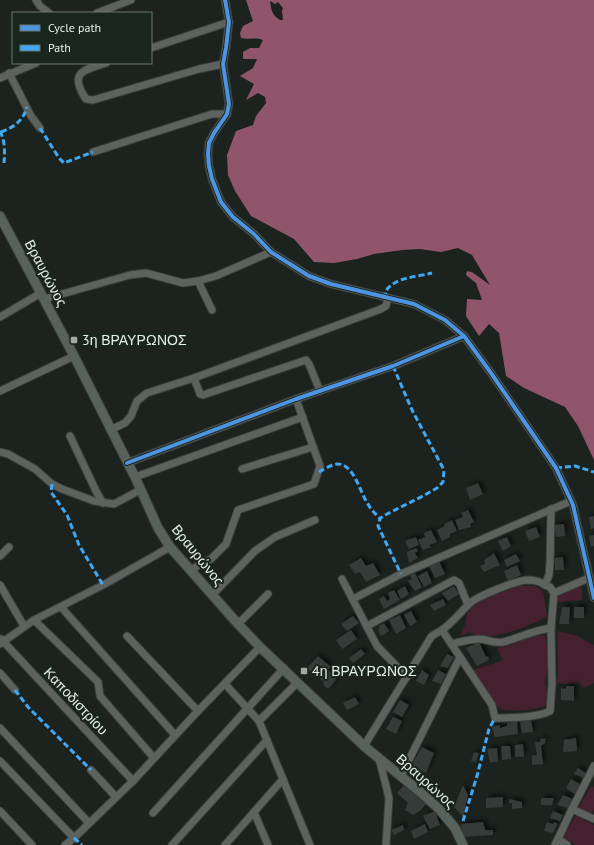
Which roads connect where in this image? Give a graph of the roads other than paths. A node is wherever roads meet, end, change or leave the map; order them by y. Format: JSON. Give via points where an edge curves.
{"nodes":[{"id":1,"x":36,"y":0,"type":"edge"},
{"id":2,"x":131,"y":0,"type":"edge"},
{"id":3,"x":225,"y":0,"type":"edge"},
{"id":4,"x":47,"y":12,"type":"edge"},
{"id":5,"x":100,"y":12,"type":"edge"},
{"id":6,"x":229,"y":22,"type":"junction"},
{"id":7,"x":152,"y":48,"type":"edge"},
{"id":8,"x":33,"y":64,"type":"edge"},
{"id":9,"x":103,"y":64,"type":"edge"},
{"id":10,"x":223,"y":64,"type":"junction"},
{"id":11,"x":9,"y":73,"type":"junction"},
{"id":12,"x":0,"y":78,"type":"edge"},
{"id":13,"x":227,"y":114,"type":"junction"},
{"id":14,"x":40,"y":128,"type":"dead end"},
{"id":15,"x":93,"y":152,"type":"dead end"},
{"id":16,"x":0,"y":216,"type":"edge"},
{"id":17,"x":271,"y":252,"type":"junction"},
{"id":18,"x":198,"y":281,"type":"junction"},
{"id":19,"x":42,"y":296,"type":"junction"},
{"id":20,"x":388,"y":298,"type":"junction"},
{"id":21,"x":212,"y":310,"type":"dead end"},
{"id":22,"x":0,"y":317,"type":"edge"},
{"id":23,"x":464,"y":336,"type":"junction"},
{"id":24,"x":74,"y":356,"type":"junction"},
{"id":25,"x":194,"y":378,"type":"junction"},
{"id":26,"x":0,"y":391,"type":"edge"},
{"id":27,"x":320,"y":391,"type":"junction"},
{"id":28,"x":296,"y":400,"type":"junction"},
{"id":29,"x":303,"y":417,"type":"junction"},
{"id":30,"x":110,"y":430,"type":"junction"},
{"id":31,"x":70,"y":436,"type":"dead end"},
{"id":32,"x":313,"y":447,"type":"junction"},
{"id":33,"x":0,"y":452,"type":"edge"},
{"id":34,"x":127,"y":463,"type":"junction"},
{"id":35,"x":242,"y":469,"type":"dead end"},
{"id":36,"x":135,"y":477,"type":"junction"},
{"id":37,"x":140,"y":490,"type":"junction"},
{"id":38,"x":571,"y":501,"type":"junction"},
{"id":39,"x":103,"y":503,"type":"junction"},
{"id":40,"x":551,"y":509,"type":"junction"},
{"id":41,"x":315,"y":520,"type":"dead end"},
{"id":42,"x":9,"y":546,"type":"dead end"},
{"id":43,"x":170,"y":547,"type":"junction"},
{"id":44,"x":0,"y":556,"type":"edge"},
{"id":45,"x":190,"y":570,"type":"junction"},
{"id":46,"x":589,"y":578,"type":"junction"},
{"id":47,"x":342,"y":579,"type":"dead end"},
{"id":48,"x":0,"y":585,"type":"edge"},
{"id":49,"x":545,"y":585,"type":"junction"},
{"id":50,"x":554,"y":592,"type":"junction"},
{"id":51,"x":268,"y":594,"type":"dead end"},
{"id":52,"x":212,"y":595,"type":"junction"},
{"id":53,"x":594,"y":598,"type":"edge"},
{"id":54,"x":353,"y":599,"type":"junction"},
{"id":55,"x":468,"y":605,"type":"junction"},
{"id":56,"x":61,"y":607,"type":"junction"},
{"id":57,"x":34,"y":620,"type":"junction"},
{"id":58,"x":238,"y":624,"type":"junction"},
{"id":59,"x":24,"y":626,"type":"junction"},
{"id":60,"x":367,"y":626,"type":"junction"},
{"id":61,"x":551,"y":628,"type":"junction"},
{"id":62,"x":442,"y":630,"type":"junction"},
{"id":63,"x":127,"y":636,"type":"dead end"},
{"id":64,"x":1,"y":641,"type":"edge"},
{"id":65,"x":452,"y":644,"type":"junction"},
{"id":66,"x":260,"y":647,"type":"junction"},
{"id":67,"x":460,"y":657,"type":"junction"},
{"id":68,"x":284,"y":668,"type":"junction"},
{"id":69,"x":0,"y":673,"type":"edge"},
{"id":70,"x":407,"y":677,"type":"junction"},
{"id":71,"x":298,"y":682,"type":"junction"},
{"id":72,"x":225,"y":684,"type":"junction"},
{"id":73,"x":15,"y":690,"type":"dead end"},
{"id":74,"x":247,"y":708,"type":"junction"},
{"id":75,"x":198,"y":711,"type":"junction"},
{"id":76,"x":259,"y":721,"type":"junction"},
{"id":77,"x":0,"y":728,"type":"edge"},
{"id":78,"x":175,"y":735,"type":"junction"},
{"id":79,"x":267,"y":740,"type":"junction"},
{"id":80,"x":364,"y":746,"type":"junction"},
{"id":81,"x":154,"y":758,"type":"junction"},
{"id":82,"x":379,"y":758,"type":"junction"},
{"id":83,"x":0,"y":761,"type":"edge"},
{"id":84,"x":594,"y":766,"type":"edge"},
{"id":85,"x":91,"y":770,"type":"dead end"},
{"id":86,"x":401,"y":776,"type":"junction"},
{"id":87,"x":283,"y":778,"type":"junction"},
{"id":88,"x":591,"y":779,"type":"edge"},
{"id":89,"x":133,"y":781,"type":"junction"},
{"id":90,"x":116,"y":797,"type":"junction"},
{"id":91,"x":572,"y":809,"type":"junction"},
{"id":92,"x":0,"y":810,"type":"edge"},
{"id":93,"x":254,"y":812,"type":"junction"},
{"id":94,"x":153,"y":813,"type":"dead end"},
{"id":95,"x":594,"y":819,"type":"edge"},
{"id":96,"x":89,"y":823,"type":"junction"},
{"id":97,"x":74,"y":838,"type":"junction"},
{"id":98,"x":557,"y":842,"type":"edge"},
{"id":99,"x":32,"y":845,"type":"edge"},
{"id":100,"x":65,"y":845,"type":"edge"},
{"id":101,"x":172,"y":845,"type":"edge"},
{"id":102,"x":225,"y":845,"type":"edge"},
{"id":103,"x":268,"y":845,"type":"edge"},
{"id":104,"x":310,"y":845,"type":"edge"},
{"id":105,"x":386,"y":845,"type":"edge"},
{"id":106,"x":463,"y":845,"type":"edge"},
{"id":107,"x":567,"y":845,"type":"edge"}],
"edges":[{"from":1,"to":4,"type":"street"},
{"from":2,"to":5,"type":"street"},
{"from":3,"to":6,"type":"street"},
{"from":6,"to":7,"type":"street"},
{"from":6,"to":10,"type":"street"},
{"from":8,"to":11,"type":"street"},
{"from":9,"to":10,"type":"street","via":[[82,71],[79,75],[82,93],[86,98],[93,100]]},
{"from":10,"to":13,"type":"street","via":[[229,104]]},
{"from":11,"to":12,"type":"street"},
{"from":11,"to":14,"type":"street"},
{"from":13,"to":15,"type":"street","via":[[212,114]]},
{"from":13,"to":17,"type":"street","via":[[209,143],[212,179],[226,210]]},
{"from":16,"to":19,"type":"main road","name":"Βραυρώνος"},
{"from":17,"to":18,"type":"street"},
{"from":17,"to":20,"type":"street","via":[[309,276]]},
{"from":18,"to":19,"type":"street","via":[[183,283],[146,273]]},
{"from":18,"to":21,"type":"street"},
{"from":19,"to":22,"type":"street"},
{"from":19,"to":24,"type":"main road","name":"Βραυρώνος"},
{"from":20,"to":23,"type":"street","via":[[414,304],[445,320]]},
{"from":20,"to":25,"type":"street","via":[[386,306],[381,309]]},
{"from":23,"to":27,"type":"street","via":[[393,366]]},
{"from":23,"to":38,"type":"street","via":[[549,457]]},
{"from":24,"to":26,"type":"street"},
{"from":24,"to":30,"type":"main road","name":"Βραυρώνος"},
{"from":25,"to":27,"type":"street","via":[[200,394],[203,395],[306,360]]},
{"from":25,"to":30,"type":"street","via":[[147,392],[137,401],[125,423]]},
{"from":27,"to":28,"type":"street"},
{"from":28,"to":29,"type":"street"},
{"from":28,"to":34,"type":"street"},
{"from":29,"to":32,"type":"street"},
{"from":29,"to":36,"type":"street"},
{"from":30,"to":34,"type":"main road","name":"Βραυρώνος"},
{"from":31,"to":39,"type":"street"},
{"from":32,"to":35,"type":"street"},
{"from":32,"to":45,"type":"street","via":[[320,466],[314,484],[238,510],[226,544],[211,559]]},
{"from":33,"to":39,"type":"street","via":[[35,469],[62,489]]},
{"from":34,"to":36,"type":"main road","name":"Βραυρώνος"},
{"from":36,"to":37,"type":"main road","name":"Βραυρώνος"},
{"from":37,"to":39,"type":"street","via":[[114,504]]},
{"from":37,"to":43,"type":"main road","name":"Βραυρώνος"},
{"from":38,"to":40,"type":"street"},
{"from":38,"to":46,"type":"street"},
{"from":40,"to":49,"type":"street","via":[[550,563]]},
{"from":40,"to":54,"type":"street","via":[[401,574]]},
{"from":41,"to":52,"type":"street","via":[[275,538],[255,551]]},
{"from":42,"to":44,"type":"street"},
{"from":43,"to":45,"type":"main road","name":"Βραυρώνος"},
{"from":43,"to":56,"type":"street"},
{"from":45,"to":52,"type":"main road","name":"Βραυρώνος"},
{"from":46,"to":50,"type":"street"},
{"from":46,"to":53,"type":"street"},
{"from":47,"to":54,"type":"street"},
{"from":48,"to":59,"type":"street"},
{"from":49,"to":50,"type":"street"},
{"from":49,"to":55,"type":"street","via":[[533,580],[521,581],[480,597]]},
{"from":50,"to":61,"type":"street"},
{"from":51,"to":58,"type":"street"},
{"from":52,"to":58,"type":"main road","name":"Βραυρώνος"},
{"from":54,"to":60,"type":"street"},
{"from":55,"to":60,"type":"street","via":[[459,583],[454,580]]},
{"from":55,"to":62,"type":"street"},
{"from":56,"to":57,"type":"street"},
{"from":56,"to":78,"type":"street"},
{"from":57,"to":59,"type":"street"},
{"from":57,"to":81,"type":"street","via":[[98,682],[100,696]]},
{"from":58,"to":66,"type":"main road","name":"Βραυρώνος"},
{"from":59,"to":64,"type":"street"},
{"from":60,"to":70,"type":"street","via":[[377,646]]},
{"from":61,"to":65,"type":"street","via":[[502,642],[478,638]]},
{"from":61,"to":67,"type":"street","via":[[551,704],[550,711],[545,713],[495,718],[492,705]]},
{"from":62,"to":65,"type":"street"},
{"from":62,"to":70,"type":"street","via":[[431,637]]},
{"from":63,"to":75,"type":"street"},
{"from":64,"to":89,"type":"street","name":"Καποδιστρίου"},
{"from":65,"to":67,"type":"street"},
{"from":66,"to":68,"type":"main road","name":"Βραυρώνος"},
{"from":66,"to":72,"type":"street"},
{"from":67,"to":86,"type":"street"},
{"from":68,"to":71,"type":"main road","name":"Βραυρώνος"},
{"from":68,"to":74,"type":"street"},
{"from":69,"to":73,"type":"street"},
{"from":70,"to":80,"type":"street"},
{"from":71,"to":76,"type":"street"},
{"from":71,"to":80,"type":"main road","name":"Βραυρώνος"},
{"from":72,"to":74,"type":"street"},
{"from":72,"to":75,"type":"street"},
{"from":74,"to":76,"type":"street"},
{"from":74,"to":94,"type":"street"},
{"from":75,"to":78,"type":"street"},
{"from":76,"to":79,"type":"street"},
{"from":77,"to":96,"type":"street"},
{"from":78,"to":81,"type":"street"},
{"from":79,"to":87,"type":"street"},
{"from":79,"to":101,"type":"street"},
{"from":80,"to":82,"type":"main road","name":"Βραυρώνος"},
{"from":81,"to":89,"type":"street"},
{"from":82,"to":86,"type":"main road","name":"Βραυρώνος"},
{"from":82,"to":105,"type":"street","via":[[389,798]]},
{"from":83,"to":97,"type":"street"},
{"from":84,"to":88,"type":"street"},
{"from":85,"to":90,"type":"street"},
{"from":86,"to":106,"type":"main road","name":"Βραυρώνος","via":[[448,818]]},
{"from":87,"to":93,"type":"street"},
{"from":87,"to":104,"type":"street"},
{"from":88,"to":91,"type":"street"},
{"from":89,"to":90,"type":"street"},
{"from":90,"to":96,"type":"street"},
{"from":91,"to":95,"type":"street"},
{"from":91,"to":98,"type":"street"},
{"from":92,"to":99,"type":"street"},
{"from":93,"to":102,"type":"street"},
{"from":93,"to":103,"type":"street"},
{"from":96,"to":97,"type":"street"},
{"from":97,"to":100,"type":"street"},
{"from":98,"to":107,"type":"street"}]}
